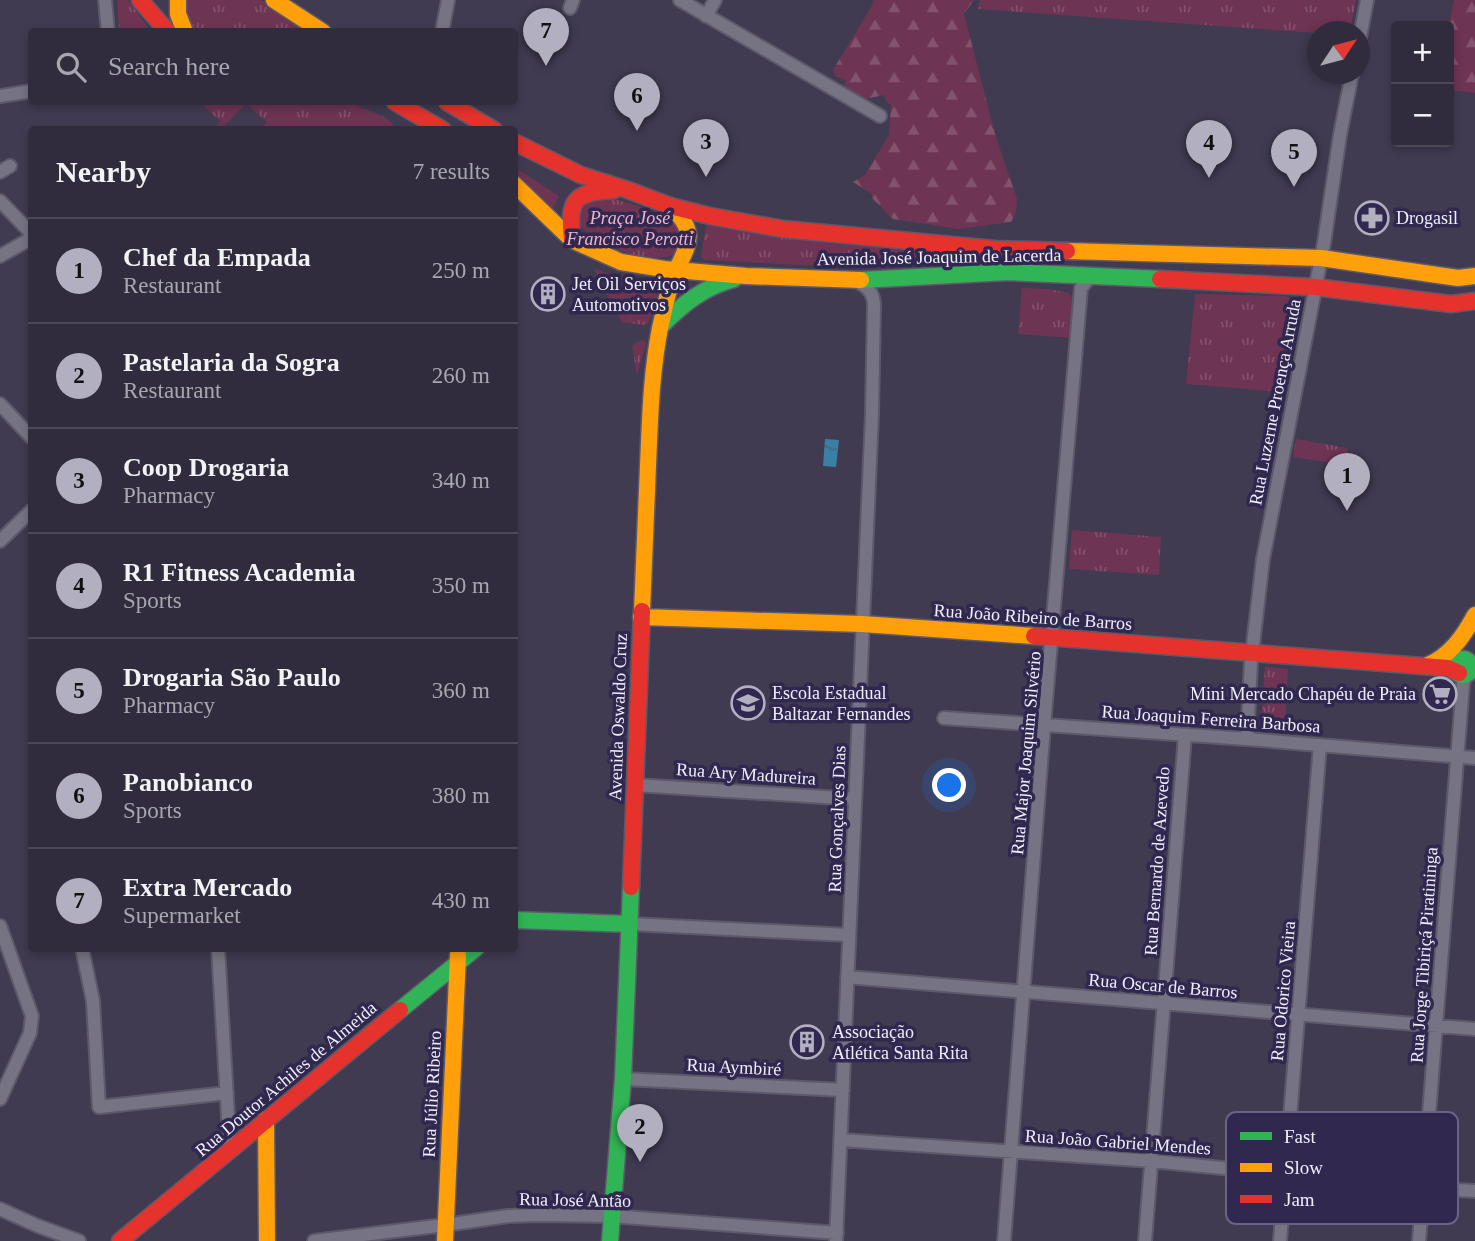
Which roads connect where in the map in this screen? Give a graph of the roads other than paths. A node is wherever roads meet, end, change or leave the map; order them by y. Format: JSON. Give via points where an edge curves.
{"nodes":[{"id":1,"x":104,"y":0,"type":"edge"},
{"id":2,"x":140,"y":0,"type":"edge"},
{"id":3,"x":178,"y":0,"type":"edge"},
{"id":4,"x":274,"y":0,"type":"edge"},
{"id":5,"x":448,"y":0,"type":"edge"},
{"id":6,"x":680,"y":0,"type":"edge"},
{"id":7,"x":715,"y":0,"type":"edge"},
{"id":8,"x":1367,"y":0,"type":"edge"},
{"id":9,"x":706,"y":16,"type":"junction"},
{"id":10,"x":1363,"y":21,"type":"edge"},
{"id":11,"x":107,"y":28,"type":"edge"},
{"id":12,"x":164,"y":28,"type":"edge"},
{"id":13,"x":183,"y":28,"type":"edge"},
{"id":14,"x":317,"y":28,"type":"edge"},
{"id":15,"x":443,"y":28,"type":"edge"},
{"id":16,"x":1350,"y":84,"type":"edge"},
{"id":17,"x":28,"y":92,"type":"edge"},
{"id":18,"x":0,"y":96,"type":"edge"},
{"id":19,"x":400,"y":105,"type":"edge"},
{"id":20,"x":452,"y":105,"type":"edge"},
{"id":21,"x":880,"y":116,"type":"dead end"},
{"id":22,"x":432,"y":126,"type":"edge"},
{"id":23,"x":487,"y":126,"type":"edge"},
{"id":24,"x":518,"y":144,"type":"edge"},
{"id":25,"x":518,"y":188,"type":"edge"},
{"id":26,"x":628,"y":190,"type":"junction"},
{"id":27,"x":0,"y":201,"type":"edge"},
{"id":28,"x":670,"y":206,"type":"junction"},
{"id":29,"x":28,"y":232,"type":"edge"},
{"id":30,"x":28,"y":238,"type":"edge"},
{"id":31,"x":572,"y":240,"type":"junction"},
{"id":32,"x":0,"y":256,"type":"edge"},
{"id":33,"x":1321,"y":258,"type":"junction"},
{"id":34,"x":676,"y":270,"type":"junction"},
{"id":35,"x":1096,"y":275,"type":"junction"},
{"id":36,"x":746,"y":276,"type":"junction"},
{"id":37,"x":1475,"y":276,"type":"edge"},
{"id":38,"x":856,"y":281,"type":"junction"},
{"id":39,"x":1315,"y":287,"type":"junction"},
{"id":40,"x":1475,"y":302,"type":"edge"},
{"id":41,"x":662,"y":325,"type":"junction"},
{"id":42,"x":0,"y":404,"type":"edge"},
{"id":43,"x":28,"y":434,"type":"edge"},
{"id":44,"x":28,"y":514,"type":"edge"},
{"id":45,"x":0,"y":541,"type":"edge"},
{"id":46,"x":641,"y":617,"type":"junction"},
{"id":47,"x":1472,"y":620,"type":"edge"},
{"id":48,"x":862,"y":624,"type":"junction"},
{"id":49,"x":1053,"y":637,"type":"junction"},
{"id":50,"x":1252,"y":653,"type":"junction"},
{"id":51,"x":1423,"y":667,"type":"junction"},
{"id":52,"x":1469,"y":670,"type":"edge"},
{"id":53,"x":944,"y":718,"type":"dead end"},
{"id":54,"x":1044,"y":724,"type":"junction"},
{"id":55,"x":1185,"y":735,"type":"junction"},
{"id":56,"x":1247,"y":739,"type":"junction"},
{"id":57,"x":1320,"y":745,"type":"junction"},
{"id":58,"x":1457,"y":756,"type":"junction"},
{"id":59,"x":1475,"y":758,"type":"edge"},
{"id":60,"x":635,"y":785,"type":"junction"},
{"id":61,"x":855,"y":799,"type":"junction"},
{"id":62,"x":518,"y":919,"type":"edge"},
{"id":63,"x":630,"y":924,"type":"junction"},
{"id":64,"x":0,"y":926,"type":"edge"},
{"id":65,"x":849,"y":935,"type":"junction"},
{"id":66,"x":83,"y":952,"type":"edge"},
{"id":67,"x":218,"y":952,"type":"edge"},
{"id":68,"x":458,"y":955,"type":"edge"},
{"id":69,"x":848,"y":977,"type":"junction"},
{"id":70,"x":1024,"y":991,"type":"junction"},
{"id":71,"x":1164,"y":1003,"type":"junction"},
{"id":72,"x":1298,"y":1015,"type":"junction"},
{"id":73,"x":1436,"y":1026,"type":"junction"},
{"id":74,"x":1475,"y":1029,"type":"edge"},
{"id":75,"x":0,"y":1066,"type":"edge"},
{"id":76,"x":10,"y":1078,"type":"junction"},
{"id":77,"x":623,"y":1079,"type":"junction"},
{"id":78,"x":843,"y":1090,"type":"junction"},
{"id":79,"x":227,"y":1093,"type":"junction"},
{"id":80,"x":0,"y":1099,"type":"edge"},
{"id":81,"x":1290,"y":1112,"type":"edge"},
{"id":82,"x":1429,"y":1112,"type":"edge"},
{"id":83,"x":266,"y":1120,"type":"junction"},
{"id":84,"x":841,"y":1140,"type":"junction"},
{"id":85,"x":230,"y":1150,"type":"junction"},
{"id":86,"x":1011,"y":1151,"type":"junction"},
{"id":87,"x":1152,"y":1161,"type":"junction"},
{"id":88,"x":1226,"y":1168,"type":"edge"},
{"id":89,"x":0,"y":1209,"type":"edge"},
{"id":90,"x":611,"y":1216,"type":"junction"},
{"id":91,"x":445,"y":1233,"type":"edge"},
{"id":92,"x":836,"y":1237,"type":"edge"},
{"id":93,"x":79,"y":1241,"type":"edge"},
{"id":94,"x":120,"y":1241,"type":"edge"},
{"id":95,"x":267,"y":1241,"type":"edge"},
{"id":96,"x":314,"y":1241,"type":"edge"},
{"id":97,"x":610,"y":1241,"type":"edge"},
{"id":98,"x":1004,"y":1241,"type":"edge"},
{"id":99,"x":1145,"y":1241,"type":"edge"}],
"edges":[{"from":1,"to":11,"type":"street"},
{"from":2,"to":12,"type":"main road"},
{"from":3,"to":13,"type":"main road"},
{"from":4,"to":14,"type":"main road"},
{"from":5,"to":15,"type":"street"},
{"from":6,"to":9,"type":"street"},
{"from":7,"to":9,"type":"street"},
{"from":8,"to":10,"type":"street"},
{"from":9,"to":21,"type":"street"},
{"from":16,"to":33,"type":"street","name":"Rua Luzerne Proença Arruda"},
{"from":17,"to":18,"type":"street"},
{"from":19,"to":22,"type":"main road"},
{"from":20,"to":23,"type":"main road"},
{"from":24,"to":26,"type":"main road","name":"Avenida José Joaquim de Lacerda","via":[[581,175]]},
{"from":25,"to":31,"type":"main road","name":"Avenida José Joaquim de Lacerda"},
{"from":26,"to":28,"type":"main road","name":"Avenida José Joaquim de Lacerda"},
{"from":26,"to":31,"type":"main road","via":[[592,191],[575,200],[570,211]]},
{"from":27,"to":29,"type":"street"},
{"from":28,"to":33,"type":"main road","name":"Avenida José Joaquim de Lacerda","via":[[783,229],[995,249]]},
{"from":28,"to":34,"type":"main road","name":"Avenida Oswaldo Cruz","via":[[686,224],[689,239]]},
{"from":30,"to":32,"type":"street"},
{"from":31,"to":34,"type":"main road","name":"Avenida José Joaquim de Lacerda","via":[[621,262]]},
{"from":33,"to":37,"type":"main road","name":"Avenida José Joaquim de Lacerda","via":[[1458,278]]},
{"from":33,"to":39,"type":"street","name":"Rua Luzerne Proença Arruda"},
{"from":34,"to":36,"type":"main road","name":"Avenida José Joaquim de Lacerda"},
{"from":34,"to":41,"type":"main road","name":"Avenida Oswaldo Cruz"},
{"from":35,"to":38,"type":"main road","name":"Avenida José Joaquim de Lacerda","via":[[1008,272]]},
{"from":35,"to":39,"type":"main road","name":"Avenida José Joaquim de Lacerda"},
{"from":35,"to":49,"type":"street","name":"Rua Major Joaquim Silvério","via":[[1082,288]]},
{"from":36,"to":38,"type":"main road","name":"Avenida José Joaquim de Lacerda"},
{"from":36,"to":41,"type":"main road","via":[[719,282],[692,296]]},
{"from":38,"to":48,"type":"street","name":"Rua Gonçalves Dias","via":[[871,292],[874,304]]},
{"from":39,"to":40,"type":"main road","name":"Avenida José Joaquim de Lacerda","via":[[1451,304]]},
{"from":39,"to":50,"type":"street","name":"Rua Luzerne Proença Arruda","via":[[1263,559]]},
{"from":41,"to":46,"type":"main road","name":"Avenida Oswaldo Cruz","via":[[650,412]]},
{"from":42,"to":43,"type":"street"},
{"from":44,"to":45,"type":"street"},
{"from":46,"to":48,"type":"main road","name":"Rua João Ribeiro de Barros"},
{"from":46,"to":60,"type":"main road","name":"Avenida Oswaldo Cruz"},
{"from":47,"to":51,"type":"main road","via":[[1444,658]]},
{"from":47,"to":52,"type":"main road","via":[[1466,650]]},
{"from":48,"to":49,"type":"main road","name":"Rua João Ribeiro de Barros"},
{"from":48,"to":61,"type":"street","name":"Rua Gonçalves Dias"},
{"from":49,"to":50,"type":"main road","name":"Rua João Ribeiro de Barros"},
{"from":49,"to":54,"type":"street","name":"Rua Major Joaquim Silvério"},
{"from":50,"to":51,"type":"main road","name":"Rua João Ribeiro de Barros"},
{"from":50,"to":56,"type":"street","name":"Rua Luzerne Proença Arruda"},
{"from":51,"to":52,"type":"main road","name":"Rua João Ribeiro de Barros"},
{"from":52,"to":58,"type":"street","name":"Rua Jorge Tibiriçá Piratininga","via":[[1463,684]]},
{"from":53,"to":54,"type":"street","name":"Rua Joaquim Ferreira Barbosa"},
{"from":54,"to":55,"type":"street","name":"Rua Joaquim Ferreira Barbosa"},
{"from":54,"to":70,"type":"street","name":"Rua Major Joaquim Silvério"},
{"from":55,"to":56,"type":"street","name":"Rua Joaquim Ferreira Barbosa"},
{"from":55,"to":71,"type":"street","name":"Rua Bernardo de Azevedo"},
{"from":56,"to":57,"type":"street","name":"Rua Joaquim Ferreira Barbosa"},
{"from":57,"to":58,"type":"street","name":"Rua Joaquim Ferreira Barbosa"},
{"from":57,"to":72,"type":"street","name":"Rua Odorico Vieira"},
{"from":58,"to":59,"type":"street","name":"Rua Joaquim Ferreira Barbosa"},
{"from":58,"to":73,"type":"street","name":"Rua Jorge Tibiriçá Piratininga"},
{"from":60,"to":61,"type":"street","name":"Rua Ary Madureira"},
{"from":60,"to":63,"type":"main road","name":"Avenida Oswaldo Cruz"},
{"from":61,"to":65,"type":"street","name":"Rua Gonçalves Dias"},
{"from":62,"to":63,"type":"main road"},
{"from":63,"to":65,"type":"street"},
{"from":63,"to":77,"type":"main road","name":"Avenida Oswaldo Cruz"},
{"from":64,"to":76,"type":"street","via":[[32,1016],[30,1033]]},
{"from":65,"to":69,"type":"street","name":"Rua Gonçalves Dias"},
{"from":66,"to":79,"type":"street","via":[[93,1001],[99,1107]]},
{"from":67,"to":79,"type":"street"},
{"from":68,"to":83,"type":"main road","name":"Rua Doutor Achiles de Almeida"},
{"from":68,"to":91,"type":"main road","name":"Rua Júlio Ribeiro"},
{"from":69,"to":70,"type":"street","name":"Rua Oscar de Barros"},
{"from":69,"to":78,"type":"street","name":"Rua Gonçalves Dias"},
{"from":70,"to":71,"type":"street","name":"Rua Oscar de Barros"},
{"from":70,"to":86,"type":"street","name":"Rua Major Joaquim Silvério"},
{"from":71,"to":72,"type":"street","name":"Rua Oscar de Barros"},
{"from":71,"to":87,"type":"street","name":"Rua Bernardo de Azevedo"},
{"from":72,"to":73,"type":"street","name":"Rua Oscar de Barros"},
{"from":72,"to":81,"type":"street","name":"Rua Odorico Vieira"},
{"from":73,"to":74,"type":"street","name":"Rua Oscar de Barros"},
{"from":73,"to":82,"type":"street","name":"Rua Jorge Tibiriçá Piratininga"},
{"from":75,"to":76,"type":"street"},
{"from":76,"to":80,"type":"street"},
{"from":77,"to":78,"type":"street","name":"Rua Aymbiré"},
{"from":77,"to":90,"type":"main road","name":"Avenida Oswaldo Cruz"},
{"from":78,"to":84,"type":"street","name":"Rua Gonçalves Dias"},
{"from":79,"to":85,"type":"street"},
{"from":83,"to":85,"type":"main road","name":"Rua Doutor Achiles de Almeida"},
{"from":83,"to":95,"type":"main road"},
{"from":84,"to":86,"type":"street","name":"Rua João Gabriel Mendes"},
{"from":84,"to":92,"type":"street","name":"Rua Gonçalves Dias"},
{"from":85,"to":94,"type":"main road","name":"Rua Doutor Achiles de Almeida"},
{"from":86,"to":87,"type":"street","name":"Rua João Gabriel Mendes"},
{"from":86,"to":98,"type":"street","name":"Rua Major Joaquim Silvério"},
{"from":87,"to":88,"type":"street","name":"Rua João Gabriel Mendes"},
{"from":87,"to":99,"type":"street","name":"Rua Bernardo de Azevedo"},
{"from":89,"to":93,"type":"street"},
{"from":90,"to":91,"type":"street","name":"Rua José Antão","via":[[508,1216]]},
{"from":90,"to":92,"type":"street","name":"Rua José Antão"},
{"from":90,"to":97,"type":"main road","name":"Avenida Oswaldo Cruz"},
{"from":91,"to":96,"type":"street","name":"Rua José Antão"}]}
